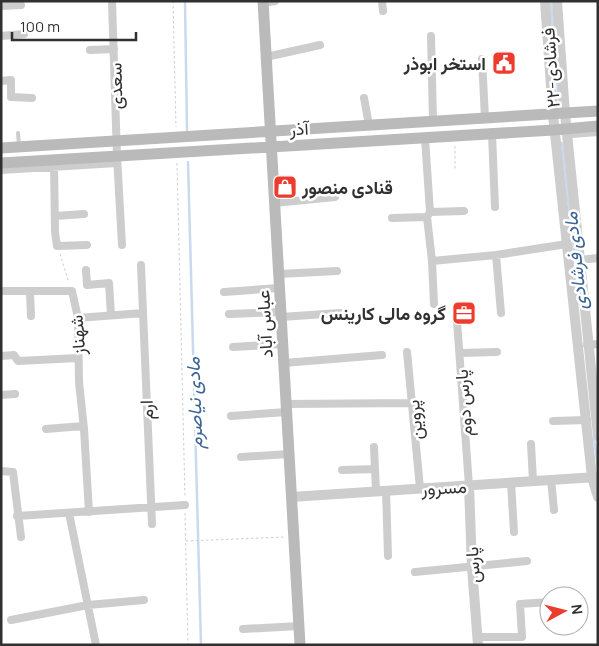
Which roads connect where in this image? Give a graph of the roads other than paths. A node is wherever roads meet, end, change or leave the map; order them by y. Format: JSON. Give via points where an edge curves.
{"nodes":[{"id":1,"x":112,"y":1,"type":"edge"},
{"id":2,"x":275,"y":1,"type":"edge"},
{"id":3,"x":382,"y":1,"type":"edge"},
{"id":4,"x":545,"y":1,"type":"edge"},
{"id":5,"x":263,"y":2,"type":"edge"},
{"id":6,"x":560,"y":2,"type":"edge"},
{"id":7,"x":21,"y":4,"type":"dead end"},
{"id":8,"x":1,"y":6,"type":"edge"},
{"id":9,"x":383,"y":11,"type":"dead end"},
{"id":10,"x":24,"y":34,"type":"dead end"},
{"id":11,"x":1,"y":36,"type":"edge"},
{"id":12,"x":431,"y":36,"type":"dead end"},
{"id":13,"x":320,"y":45,"type":"dead end"},
{"id":14,"x":114,"y":49,"type":"junction"},
{"id":15,"x":90,"y":50,"type":"dead end"},
{"id":16,"x":266,"y":57,"type":"junction"},
{"id":17,"x":482,"y":59,"type":"dead end"},
{"id":18,"x":1,"y":81,"type":"edge"},
{"id":19,"x":32,"y":98,"type":"dead end"},
{"id":20,"x":364,"y":98,"type":"dead end"},
{"id":21,"x":598,"y":111,"type":"edge"},
{"id":22,"x":565,"y":114,"type":"junction"},
{"id":23,"x":553,"y":115,"type":"junction"},
{"id":24,"x":486,"y":118,"type":"junction"},
{"id":25,"x":433,"y":121,"type":"junction"},
{"id":26,"x":369,"y":125,"type":"junction"},
{"id":27,"x":598,"y":126,"type":"edge"},
{"id":28,"x":270,"y":131,"type":"junction"},
{"id":29,"x":555,"y":132,"type":"junction"},
{"id":30,"x":567,"y":132,"type":"junction"},
{"id":31,"x":598,"y":132,"type":"edge"},
{"id":32,"x":18,"y":133,"type":"dead end"},
{"id":33,"x":492,"y":136,"type":"junction"},
{"id":34,"x":176,"y":138,"type":"junction"},
{"id":35,"x":425,"y":140,"type":"junction"},
{"id":36,"x":116,"y":141,"type":"junction"},
{"id":37,"x":19,"y":147,"type":"junction"},
{"id":38,"x":271,"y":147,"type":"junction"},
{"id":39,"x":1,"y":148,"type":"edge"},
{"id":40,"x":176,"y":154,"type":"junction"},
{"id":41,"x":117,"y":160,"type":"junction"},
{"id":42,"x":1,"y":163,"type":"edge"},
{"id":43,"x":54,"y":163,"type":"junction"},
{"id":44,"x":1,"y":170,"type":"edge"},
{"id":45,"x":335,"y":197,"type":"dead end"},
{"id":46,"x":274,"y":202,"type":"junction"},
{"id":47,"x":495,"y":207,"type":"dead end"},
{"id":48,"x":464,"y":211,"type":"dead end"},
{"id":49,"x":84,"y":214,"type":"dead end"},
{"id":50,"x":429,"y":214,"type":"junction"},
{"id":51,"x":55,"y":216,"type":"junction"},
{"id":52,"x":392,"y":218,"type":"dead end"},
{"id":53,"x":87,"y":244,"type":"dead end"},
{"id":54,"x":567,"y":244,"type":"junction"},
{"id":55,"x":122,"y":245,"type":"dead end"},
{"id":56,"x":496,"y":254,"type":"junction"},
{"id":57,"x":598,"y":258,"type":"edge"},
{"id":58,"x":580,"y":260,"type":"junction"},
{"id":59,"x":432,"y":261,"type":"junction"},
{"id":60,"x":141,"y":265,"type":"dead end"},
{"id":61,"x":86,"y":270,"type":"dead end"},
{"id":62,"x":337,"y":270,"type":"dead end"},
{"id":63,"x":279,"y":274,"type":"junction"},
{"id":64,"x":279,"y":288,"type":"junction"},
{"id":65,"x":1,"y":291,"type":"edge"},
{"id":66,"x":30,"y":292,"type":"junction"},
{"id":67,"x":224,"y":292,"type":"dead end"},
{"id":68,"x":434,"y":304,"type":"dead end"},
{"id":69,"x":142,"y":312,"type":"junction"},
{"id":70,"x":340,"y":313,"type":"dead end"},
{"id":71,"x":501,"y":313,"type":"dead end"},
{"id":72,"x":229,"y":314,"type":"dead end"},
{"id":73,"x":111,"y":315,"type":"junction"},
{"id":74,"x":281,"y":315,"type":"junction"},
{"id":75,"x":30,"y":316,"type":"dead end"},
{"id":76,"x":78,"y":318,"type":"junction"},
{"id":77,"x":456,"y":321,"type":"dead end"},
{"id":78,"x":283,"y":344,"type":"junction"},
{"id":79,"x":593,"y":345,"type":"edge"},
{"id":80,"x":233,"y":347,"type":"dead end"},
{"id":81,"x":407,"y":352,"type":"dead end"},
{"id":82,"x":497,"y":352,"type":"dead end"},
{"id":83,"x":460,"y":353,"type":"junction"},
{"id":84,"x":382,"y":355,"type":"dead end"},
{"id":85,"x":1,"y":356,"type":"edge"},
{"id":86,"x":78,"y":358,"type":"junction"},
{"id":87,"x":284,"y":363,"type":"junction"},
{"id":88,"x":14,"y":394,"type":"dead end"},
{"id":89,"x":1,"y":395,"type":"edge"},
{"id":90,"x":412,"y":403,"type":"junction"},
{"id":91,"x":286,"y":408,"type":"junction"},
{"id":92,"x":230,"y":416,"type":"dead end"},
{"id":93,"x":587,"y":420,"type":"junction"},
{"id":94,"x":553,"y":421,"type":"dead end"},
{"id":95,"x":83,"y":426,"type":"junction"},
{"id":96,"x":46,"y":428,"type":"dead end"},
{"id":97,"x":598,"y":436,"type":"edge"},
{"id":98,"x":531,"y":444,"type":"dead end"},
{"id":99,"x":374,"y":447,"type":"dead end"},
{"id":100,"x":289,"y":454,"type":"junction"},
{"id":101,"x":241,"y":457,"type":"dead end"},
{"id":102,"x":375,"y":469,"type":"junction"},
{"id":103,"x":342,"y":470,"type":"dead end"},
{"id":104,"x":1,"y":471,"type":"edge"},
{"id":105,"x":595,"y":477,"type":"edge"},
{"id":106,"x":551,"y":479,"type":"junction"},
{"id":107,"x":533,"y":481,"type":"junction"},
{"id":108,"x":511,"y":482,"type":"junction"},
{"id":109,"x":469,"y":486,"type":"junction"},
{"id":110,"x":420,"y":488,"type":"junction"},
{"id":111,"x":381,"y":491,"type":"junction"},
{"id":112,"x":291,"y":497,"type":"junction"},
{"id":113,"x":598,"y":497,"type":"edge"},
{"id":114,"x":185,"y":505,"type":"road end"},
{"id":115,"x":150,"y":508,"type":"junction"},
{"id":116,"x":554,"y":510,"type":"dead end"},
{"id":117,"x":89,"y":512,"type":"junction"},
{"id":118,"x":69,"y":513,"type":"junction"},
{"id":119,"x":17,"y":516,"type":"junction"},
{"id":120,"x":152,"y":524,"type":"dead end"},
{"id":121,"x":514,"y":532,"type":"dead end"},
{"id":122,"x":21,"y":537,"type":"dead end"},
{"id":123,"x":388,"y":556,"type":"dead end"},
{"id":124,"x":527,"y":561,"type":"dead end"},
{"id":125,"x":472,"y":566,"type":"junction"},
{"id":126,"x":415,"y":572,"type":"dead end"},
{"id":127,"x":144,"y":600,"type":"dead end"},
{"id":128,"x":539,"y":603,"type":"edge"},
{"id":129,"x":88,"y":605,"type":"junction"},
{"id":130,"x":11,"y":620,"type":"dead end"},
{"id":131,"x":299,"y":626,"type":"junction"},
{"id":132,"x":243,"y":629,"type":"dead end"},
{"id":133,"x":478,"y":641,"type":"edge"},
{"id":134,"x":96,"y":645,"type":"edge"},
{"id":135,"x":300,"y":645,"type":"edge"}],
"edges":[{"from":1,"to":14,"type":"street","name":"سعدی"},
{"from":2,"to":5,"type":"street"},
{"from":3,"to":9,"type":"street"},
{"from":4,"to":23,"type":"street","name":"۲۲-فرشادی"},
{"from":5,"to":16,"type":"main road","name":"عباس آباد"},
{"from":6,"to":22,"type":"street"},
{"from":7,"to":8,"type":"street"},
{"from":10,"to":11,"type":"street"},
{"from":12,"to":25,"type":"street"},
{"from":13,"to":16,"type":"street"},
{"from":14,"to":15,"type":"street"},
{"from":14,"to":36,"type":"street","name":"سعدی"},
{"from":16,"to":28,"type":"main road","name":"عباس آباد"},
{"from":17,"to":24,"type":"street"},
{"from":18,"to":19,"type":"street","via":[[11,80],[11,98]]},
{"from":20,"to":26,"type":"street"},
{"from":21,"to":22,"type":"main road","name":"آذر"},
{"from":22,"to":23,"type":"main road","name":"آذر"},
{"from":22,"to":30,"type":"street"},
{"from":23,"to":24,"type":"main road","name":"آذر"},
{"from":23,"to":29,"type":"street","name":"۲۲-فرشادی"},
{"from":24,"to":25,"type":"main road","name":"آذر"},
{"from":25,"to":26,"type":"main road","name":"آذر"},
{"from":26,"to":28,"type":"main road","name":"آذر"},
{"from":27,"to":30,"type":"main road","name":"آذر"},
{"from":28,"to":34,"type":"main road","name":"آذر"},
{"from":28,"to":38,"type":"main road","name":"عباس آباد"},
{"from":29,"to":30,"type":"main road","name":"آذر"},
{"from":29,"to":33,"type":"main road","name":"آذر"},
{"from":29,"to":54,"type":"street","name":"۲۲-فرشادی"},
{"from":30,"to":31,"type":"street","name":"آذر"},
{"from":30,"to":58,"type":"street"},
{"from":32,"to":37,"type":"lane"},
{"from":33,"to":35,"type":"main road","name":"آذر"},
{"from":33,"to":35,"type":"street","name":"آذر","via":[[455,141]]},
{"from":33,"to":47,"type":"street"},
{"from":34,"to":36,"type":"main road","name":"آذر"},
{"from":34,"to":40,"type":"main road"},
{"from":35,"to":38,"type":"main road","name":"آذر"},
{"from":35,"to":50,"type":"street"},
{"from":36,"to":37,"type":"main road","name":"آذر"},
{"from":36,"to":41,"type":"street","name":"سعدی"},
{"from":37,"to":39,"type":"main road","name":"آذر"},
{"from":38,"to":40,"type":"main road","name":"آذر"},
{"from":38,"to":46,"type":"main road","name":"عباس آباد"},
{"from":40,"to":41,"type":"main road","name":"آذر"},
{"from":41,"to":43,"type":"main road","name":"آذر"},
{"from":41,"to":55,"type":"street","name":"سعدی"},
{"from":42,"to":43,"type":"main road","name":"آذر"},
{"from":43,"to":44,"type":"street","name":"آذر"},
{"from":43,"to":51,"type":"street"},
{"from":45,"to":46,"type":"street"},
{"from":46,"to":63,"type":"main road","name":"عباس آباد"},
{"from":48,"to":50,"type":"street"},
{"from":49,"to":51,"type":"street"},
{"from":50,"to":52,"type":"street"},
{"from":50,"to":59,"type":"street"},
{"from":51,"to":53,"type":"street","via":[[57,246]]},
{"from":54,"to":56,"type":"street"},
{"from":54,"to":93,"type":"street","name":"۲۲-فرشادی"},
{"from":56,"to":59,"type":"street"},
{"from":56,"to":71,"type":"street"},
{"from":57,"to":58,"type":"street"},
{"from":58,"to":79,"type":"street"},
{"from":59,"to":68,"type":"street"},
{"from":60,"to":69,"type":"street","name":"ارم"},
{"from":61,"to":73,"type":"street","via":[[87,285],[109,283]]},
{"from":62,"to":63,"type":"street"},
{"from":63,"to":64,"type":"main road","name":"عباس آباد"},
{"from":64,"to":67,"type":"street"},
{"from":64,"to":74,"type":"main road","name":"عباس آباد"},
{"from":65,"to":66,"type":"street"},
{"from":66,"to":75,"type":"street"},
{"from":66,"to":76,"type":"street","name":"شهناز","via":[[72,291]]},
{"from":69,"to":73,"type":"street"},
{"from":69,"to":115,"type":"street","name":"ارم"},
{"from":70,"to":74,"type":"street"},
{"from":72,"to":74,"type":"street"},
{"from":73,"to":76,"type":"street"},
{"from":74,"to":78,"type":"main road","name":"عباس آباد"},
{"from":76,"to":86,"type":"street","name":"شهناز"},
{"from":77,"to":83,"type":"street","name":"پارس دوم"},
{"from":78,"to":80,"type":"street"},
{"from":78,"to":87,"type":"main road","name":"عباس آباد"},
{"from":79,"to":97,"type":"street"},
{"from":81,"to":90,"type":"street","name":"پروین"},
{"from":82,"to":83,"type":"street"},
{"from":83,"to":109,"type":"street","name":"پارس دوم"},
{"from":84,"to":87,"type":"street"},
{"from":85,"to":86,"type":"street","via":[[14,355],[18,361]]},
{"from":86,"to":95,"type":"street","name":"شهناز"},
{"from":87,"to":91,"type":"main road","name":"عباس آباد"},
{"from":88,"to":89,"type":"street"},
{"from":90,"to":91,"type":"street"},
{"from":90,"to":110,"type":"street","name":"پروین"},
{"from":91,"to":92,"type":"street"},
{"from":91,"to":100,"type":"main road","name":"عباس آباد"},
{"from":93,"to":94,"type":"street"},
{"from":93,"to":105,"type":"street","name":"۲۲-فرشادی"},
{"from":95,"to":96,"type":"street"},
{"from":95,"to":117,"type":"street","name":"شهناز"},
{"from":98,"to":107,"type":"street"},
{"from":99,"to":102,"type":"street"},
{"from":100,"to":101,"type":"street"},
{"from":100,"to":112,"type":"main road","name":"عباس آباد"},
{"from":102,"to":103,"type":"street"},
{"from":102,"to":111,"type":"street"},
{"from":104,"to":119,"type":"street","via":[[13,472]]},
{"from":105,"to":106,"type":"street","name":"مسرور"},
{"from":105,"to":113,"type":"street","name":"۲۲-فرشادی"},
{"from":106,"to":107,"type":"street","name":"مسرور"},
{"from":106,"to":116,"type":"street"},
{"from":107,"to":108,"type":"street","name":"مسرور"},
{"from":108,"to":109,"type":"street","name":"مسرور"},
{"from":108,"to":121,"type":"street"},
{"from":109,"to":110,"type":"street","name":"مسرور"},
{"from":109,"to":125,"type":"street","name":"پارس"},
{"from":110,"to":111,"type":"street","name":"مسرور"},
{"from":111,"to":112,"type":"street","name":"مسرور"},
{"from":111,"to":123,"type":"street"},
{"from":112,"to":131,"type":"main road","name":"عباس آباد"},
{"from":114,"to":115,"type":"street"},
{"from":115,"to":117,"type":"street"},
{"from":115,"to":120,"type":"street","name":"ارم"},
{"from":117,"to":118,"type":"street"},
{"from":118,"to":119,"type":"street"},
{"from":118,"to":129,"type":"street"},
{"from":119,"to":122,"type":"street"},
{"from":124,"to":125,"type":"street"},
{"from":125,"to":126,"type":"street"},
{"from":125,"to":133,"type":"street","name":"پارس"},
{"from":127,"to":129,"type":"street"},
{"from":128,"to":133,"type":"street","via":[[520,604],[522,637]]},
{"from":129,"to":130,"type":"street"},
{"from":129,"to":134,"type":"street"},
{"from":131,"to":132,"type":"street"},
{"from":131,"to":135,"type":"main road","name":"عباس آباد"}]}
